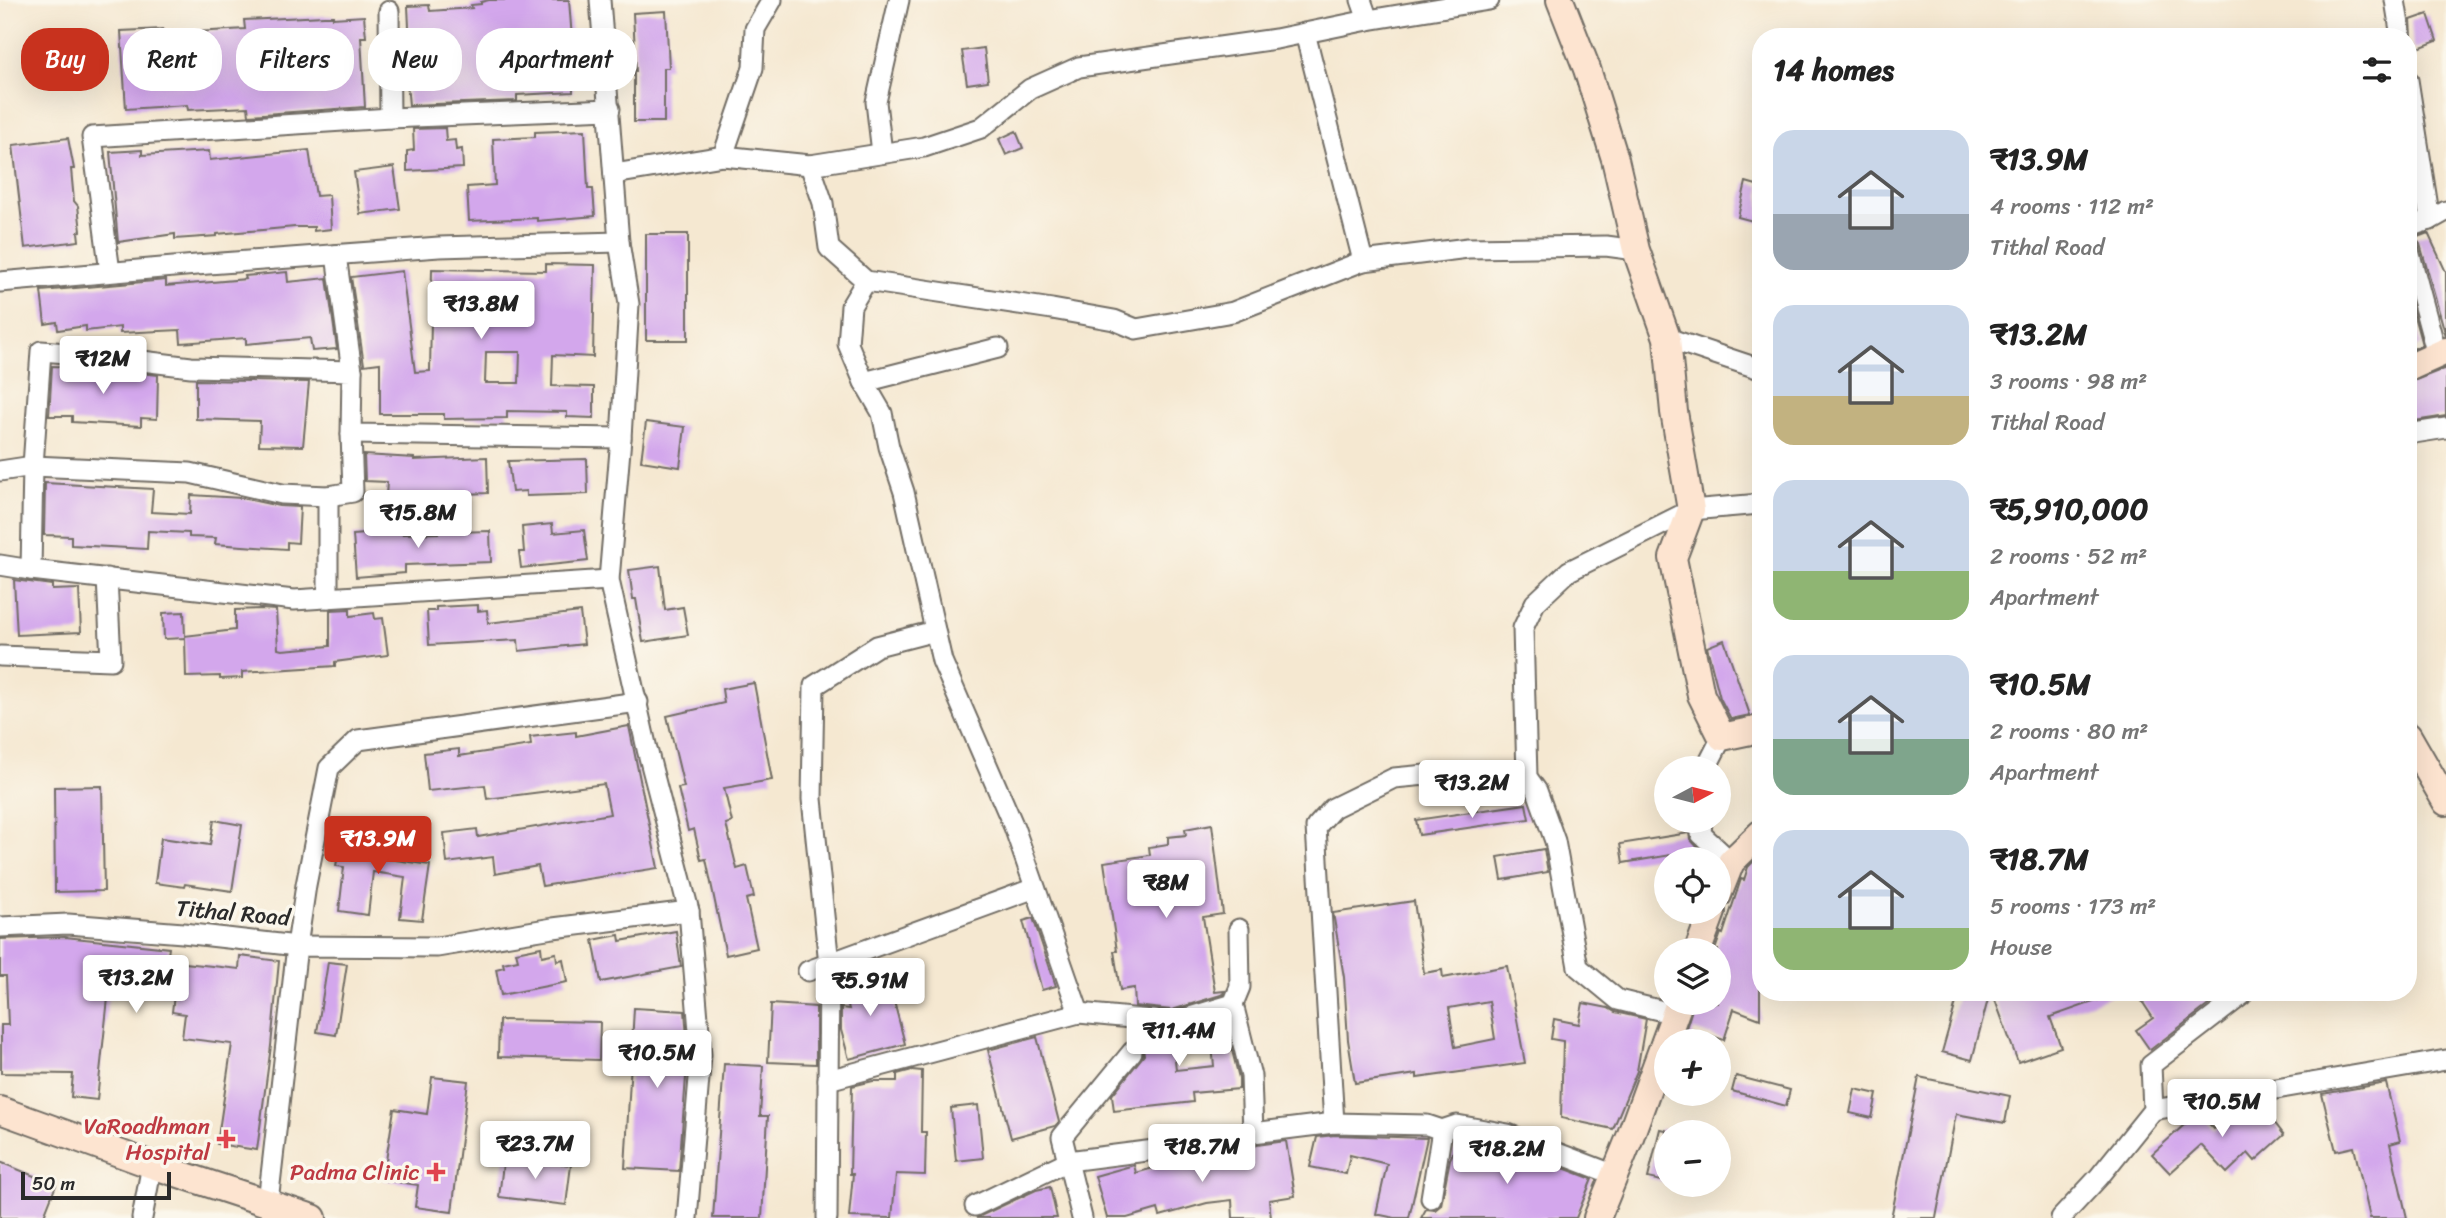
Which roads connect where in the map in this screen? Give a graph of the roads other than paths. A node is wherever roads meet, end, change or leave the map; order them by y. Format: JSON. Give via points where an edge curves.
{"nodes":[{"id":1,"x":600,"y":0,"type":"edge"},
{"id":2,"x":772,"y":0,"type":"edge"},
{"id":3,"x":899,"y":0,"type":"edge"},
{"id":4,"x":1361,"y":0,"type":"edge"},
{"id":5,"x":1489,"y":0,"type":"edge"},
{"id":6,"x":1560,"y":0,"type":"edge"},
{"id":7,"x":2396,"y":0,"type":"edge"},
{"id":8,"x":388,"y":11,"type":"dead end"},
{"id":9,"x":1368,"y":20,"type":"junction"},
{"id":10,"x":2400,"y":28,"type":"edge"},
{"id":11,"x":1306,"y":33,"type":"junction"},
{"id":12,"x":610,"y":109,"type":"junction"},
{"id":13,"x":390,"y":118,"type":"junction"},
{"id":14,"x":2417,"y":120,"type":"edge"},
{"id":15,"x":882,"y":153,"type":"junction"},
{"id":16,"x":723,"y":156,"type":"junction"},
{"id":17,"x":810,"y":165,"type":"junction"},
{"id":18,"x":614,"y":174,"type":"junction"},
{"id":19,"x":2438,"y":215,"type":"edge"},
{"id":20,"x":2417,"y":223,"type":"edge"},
{"id":21,"x":619,"y":242,"type":"junction"},
{"id":22,"x":1636,"y":250,"type":"junction"},
{"id":23,"x":336,"y":255,"type":"junction"},
{"id":24,"x":1363,"y":261,"type":"junction"},
{"id":25,"x":110,"y":272,"type":"junction"},
{"id":26,"x":2417,"y":276,"type":"edge"},
{"id":27,"x":866,"y":281,"type":"junction"},
{"id":28,"x":0,"y":282,"type":"edge"},
{"id":29,"x":1667,"y":338,"type":"junction"},
{"id":30,"x":998,"y":348,"type":"dead end"},
{"id":31,"x":2441,"y":353,"type":"edge"},
{"id":32,"x":2417,"y":364,"type":"edge"},
{"id":33,"x":1752,"y":366,"type":"edge"},
{"id":34,"x":352,"y":372,"type":"junction"},
{"id":35,"x":864,"y":382,"type":"junction"},
{"id":36,"x":2446,"y":428,"type":"edge"},
{"id":37,"x":2417,"y":433,"type":"edge"},
{"id":38,"x":351,"y":435,"type":"junction"},
{"id":39,"x":621,"y":438,"type":"junction"},
{"id":40,"x":33,"y":466,"type":"junction"},
{"id":41,"x":0,"y":471,"type":"edge"},
{"id":42,"x":328,"y":496,"type":"junction"},
{"id":43,"x":1752,"y":505,"type":"edge"},
{"id":44,"x":1691,"y":510,"type":"junction"},
{"id":45,"x":0,"y":565,"type":"edge"},
{"id":46,"x":31,"y":570,"type":"junction"},
{"id":47,"x":107,"y":578,"type":"junction"},
{"id":48,"x":609,"y":580,"type":"junction"},
{"id":49,"x":328,"y":598,"type":"junction"},
{"id":50,"x":935,"y":631,"type":"junction"},
{"id":51,"x":0,"y":656,"type":"edge"},
{"id":52,"x":638,"y":702,"type":"junction"},
{"id":53,"x":1752,"y":731,"type":"edge"},
{"id":54,"x":1722,"y":737,"type":"junction"},
{"id":55,"x":2417,"y":752,"type":"edge"},
{"id":56,"x":1712,"y":756,"type":"edge"},
{"id":57,"x":1527,"y":777,"type":"junction"},
{"id":58,"x":2446,"y":802,"type":"edge"},
{"id":59,"x":1701,"y":833,"type":"edge"},
{"id":60,"x":1752,"y":842,"type":"edge"},
{"id":61,"x":1715,"y":847,"type":"edge"},
{"id":62,"x":1731,"y":862,"type":"edge"},
{"id":63,"x":1035,"y":888,"type":"junction"},
{"id":64,"x":689,"y":911,"type":"junction"},
{"id":65,"x":0,"y":927,"type":"edge"},
{"id":66,"x":1239,"y":929,"type":"dead end"},
{"id":67,"x":297,"y":946,"type":"junction"},
{"id":68,"x":830,"y":964,"type":"junction"},
{"id":69,"x":808,"y":971,"type":"dead end"},
{"id":70,"x":2234,"y":1001,"type":"edge"},
{"id":71,"x":1233,"y":1004,"type":"junction"},
{"id":72,"x":1654,"y":1005,"type":"edge"},
{"id":73,"x":1079,"y":1013,"type":"junction"},
{"id":74,"x":1674,"y":1015,"type":"edge"},
{"id":75,"x":1132,"y":1052,"type":"dead end"},
{"id":76,"x":2446,"y":1061,"type":"edge"},
{"id":77,"x":828,"y":1080,"type":"junction"},
{"id":78,"x":0,"y":1110,"type":"edge"},
{"id":79,"x":2153,"y":1110,"type":"junction"},
{"id":80,"x":1334,"y":1123,"type":"junction"},
{"id":81,"x":1443,"y":1130,"type":"junction"},
{"id":82,"x":1254,"y":1133,"type":"junction"},
{"id":83,"x":1068,"y":1161,"type":"junction"},
{"id":84,"x":152,"y":1165,"type":"junction"},
{"id":85,"x":1615,"y":1175,"type":"junction"},
{"id":86,"x":1431,"y":1198,"type":"dead end"},
{"id":87,"x":268,"y":1202,"type":"junction"},
{"id":88,"x":975,"y":1206,"type":"dead end"},
{"id":89,"x":142,"y":1218,"type":"edge"},
{"id":90,"x":313,"y":1218,"type":"edge"},
{"id":91,"x":687,"y":1218,"type":"edge"},
{"id":92,"x":827,"y":1218,"type":"edge"},
{"id":93,"x":1082,"y":1218,"type":"edge"},
{"id":94,"x":1597,"y":1218,"type":"edge"},
{"id":95,"x":2062,"y":1218,"type":"edge"}],
"edges":[{"from":1,"to":12,"type":"street"},
{"from":2,"to":16,"type":"street","via":[[755,29],[753,68]]},
{"from":3,"to":15,"type":"street","via":[[876,102]]},
{"from":4,"to":9,"type":"street"},
{"from":5,"to":9,"type":"street"},
{"from":6,"to":22,"type":"street","via":[[1615,159]]},
{"from":7,"to":10,"type":"street"},
{"from":8,"to":13,"type":"street"},
{"from":9,"to":11,"type":"street"},
{"from":11,"to":15,"type":"street","via":[[1079,67],[1030,89],[981,128]]},
{"from":11,"to":24,"type":"street"},
{"from":12,"to":13,"type":"street"},
{"from":12,"to":18,"type":"street"},
{"from":13,"to":25,"type":"street","via":[[92,137]]},
{"from":14,"to":19,"type":"street"},
{"from":15,"to":17,"type":"street"},
{"from":16,"to":17,"type":"street"},
{"from":16,"to":18,"type":"street"},
{"from":17,"to":27,"type":"street","via":[[823,203],[828,248]]},
{"from":18,"to":21,"type":"street"},
{"from":19,"to":20,"type":"street"},
{"from":21,"to":23,"type":"street"},
{"from":21,"to":39,"type":"street","via":[[629,304]]},
{"from":22,"to":24,"type":"street","via":[[1606,246],[1468,248]]},
{"from":22,"to":29,"type":"street"},
{"from":23,"to":25,"type":"street"},
{"from":23,"to":34,"type":"street"},
{"from":24,"to":27,"type":"street","via":[[1233,312],[1136,329],[1114,320]]},
{"from":25,"to":28,"type":"street"},
{"from":26,"to":31,"type":"street"},
{"from":27,"to":35,"type":"street","via":[[851,306],[848,344]]},
{"from":29,"to":33,"type":"street"},
{"from":29,"to":44,"type":"street"},
{"from":30,"to":35,"type":"street"},
{"from":31,"to":32,"type":"street"},
{"from":34,"to":38,"type":"street"},
{"from":34,"to":40,"type":"street","via":[[191,367],[41,351]]},
{"from":35,"to":50,"type":"street","via":[[883,413]]},
{"from":36,"to":37,"type":"street"},
{"from":38,"to":39,"type":"street"},
{"from":38,"to":42,"type":"street","via":[[353,492]]},
{"from":39,"to":48,"type":"street"},
{"from":40,"to":41,"type":"street"},
{"from":40,"to":42,"type":"street","via":[[190,473],[282,494]]},
{"from":40,"to":46,"type":"street"},
{"from":42,"to":49,"type":"street"},
{"from":43,"to":44,"type":"street"},
{"from":44,"to":54,"type":"street","via":[[1673,558],[1701,695]]},
{"from":44,"to":57,"type":"street","via":[[1569,572],[1535,603],[1523,628]]},
{"from":45,"to":46,"type":"street"},
{"from":46,"to":47,"type":"street"},
{"from":47,"to":49,"type":"street","via":[[294,600]]},
{"from":47,"to":51,"type":"street","via":[[111,660]]},
{"from":48,"to":49,"type":"street"},
{"from":48,"to":52,"type":"street"},
{"from":50,"to":63,"type":"street","via":[[942,661],[1014,827]]},
{"from":50,"to":68,"type":"street","via":[[877,646],[814,685],[812,799]]},
{"from":52,"to":64,"type":"street"},
{"from":52,"to":67,"type":"street","name":"Tithal Road","via":[[358,740],[329,768]]},
{"from":53,"to":54,"type":"street"},
{"from":54,"to":56,"type":"street"},
{"from":55,"to":58,"type":"street"},
{"from":57,"to":72,"type":"street","via":[[1537,791],[1555,841],[1578,967],[1618,1000]]},
{"from":57,"to":80,"type":"street","via":[[1394,778],[1333,808],[1316,827]]},
{"from":59,"to":61,"type":"street"},
{"from":60,"to":62,"type":"street"},
{"from":63,"to":68,"type":"street"},
{"from":63,"to":73,"type":"street"},
{"from":64,"to":67,"type":"street","via":[[437,947]]},
{"from":64,"to":91,"type":"street","via":[[701,1055]]},
{"from":65,"to":67,"type":"street","name":"Tithal Road","via":[[68,924]]},
{"from":66,"to":71,"type":"street","via":[[1240,987]]},
{"from":67,"to":87,"type":"street"},
{"from":68,"to":69,"type":"street"},
{"from":68,"to":77,"type":"street"},
{"from":70,"to":79,"type":"street","via":[[2151,1065]]},
{"from":71,"to":73,"type":"street","via":[[1173,1022]]},
{"from":71,"to":82,"type":"street","via":[[1251,1076]]},
{"from":73,"to":77,"type":"street"},
{"from":74,"to":85,"type":"street"},
{"from":75,"to":83,"type":"street","via":[[1062,1137]]},
{"from":76,"to":79,"type":"street"},
{"from":77,"to":92,"type":"street"},
{"from":78,"to":84,"type":"street"},
{"from":79,"to":95,"type":"street"},
{"from":80,"to":81,"type":"street","via":[[1427,1125]]},
{"from":80,"to":82,"type":"street"},
{"from":81,"to":85,"type":"street","via":[[1457,1125],[1508,1134]]},
{"from":81,"to":86,"type":"street"},
{"from":82,"to":83,"type":"street","via":[[1241,1139]]},
{"from":83,"to":88,"type":"street"},
{"from":83,"to":93,"type":"street"},
{"from":84,"to":87,"type":"street"},
{"from":84,"to":89,"type":"street"},
{"from":85,"to":94,"type":"street"},
{"from":87,"to":90,"type":"street"}]}
